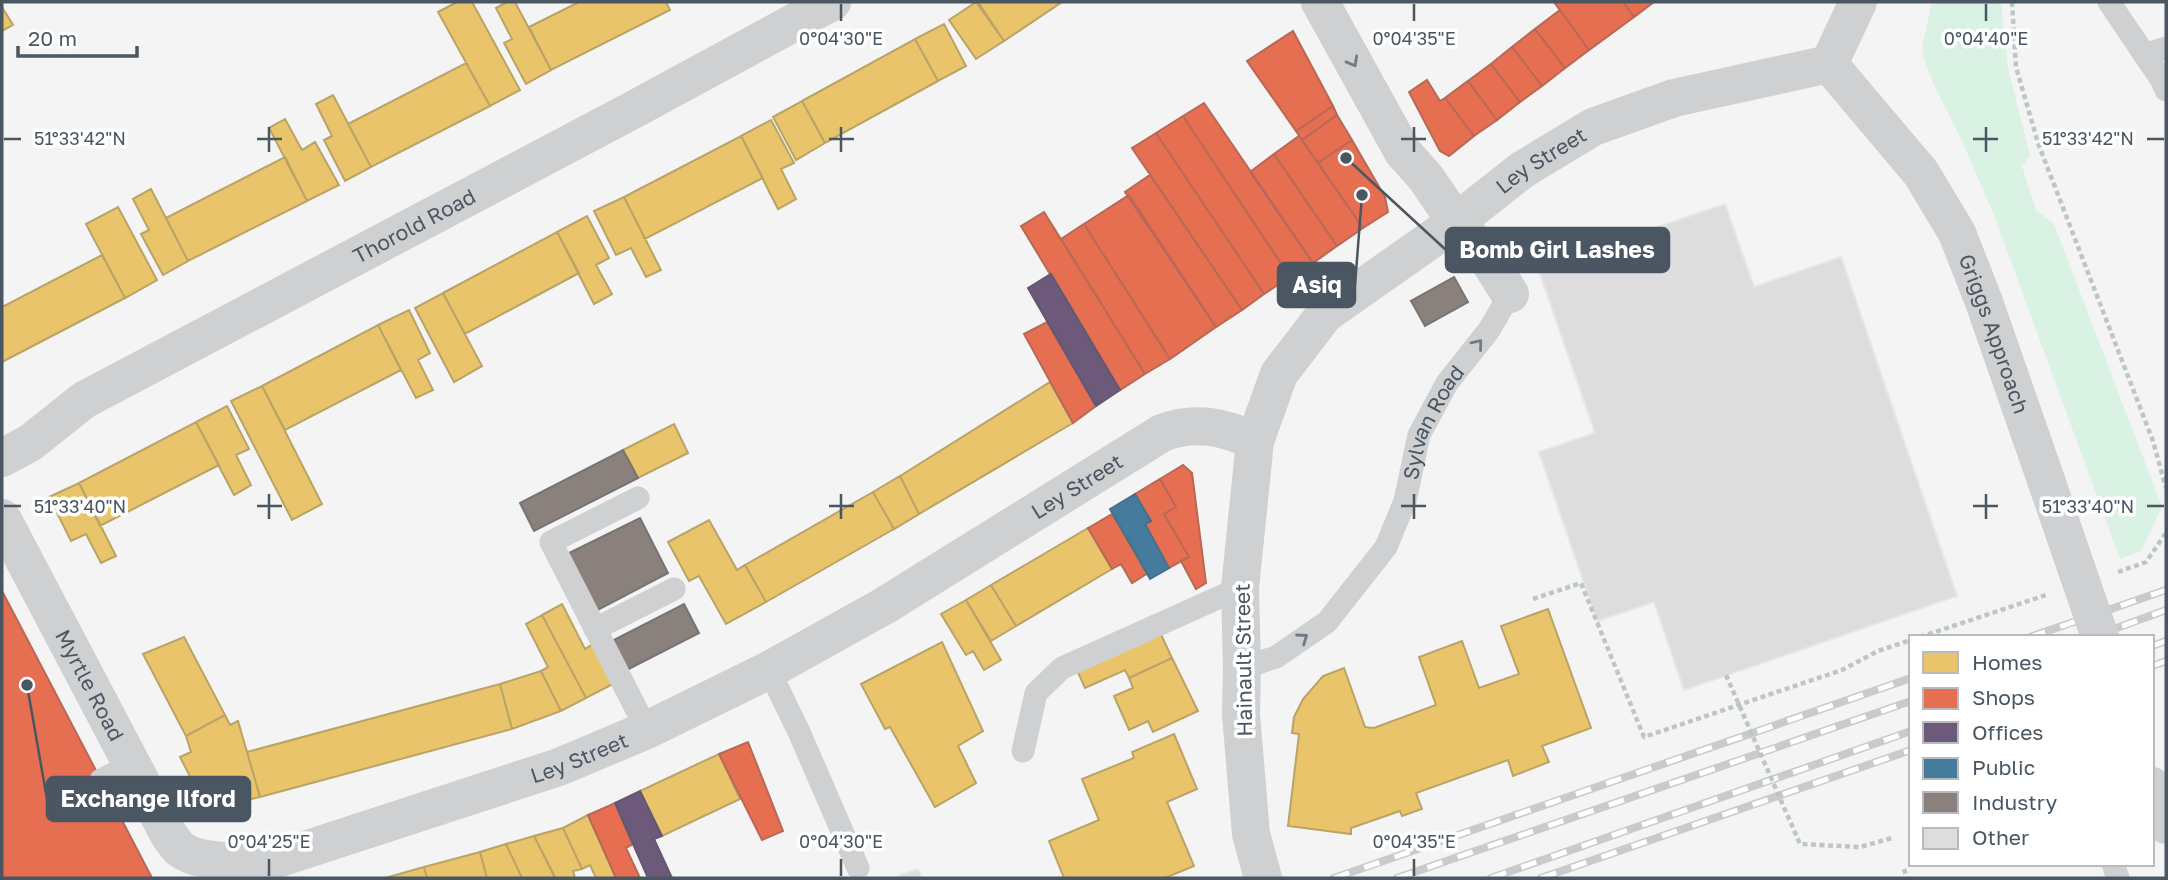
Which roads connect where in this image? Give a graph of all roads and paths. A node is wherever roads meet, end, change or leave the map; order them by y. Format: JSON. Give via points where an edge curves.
{"nodes":[{"id":1,"x":832,"y":2,"type":"edge"},
{"id":2,"x":1320,"y":2,"type":"edge"},
{"id":3,"x":1858,"y":2,"type":"edge"},
{"id":4,"x":2012,"y":2,"type":"edge"},
{"id":5,"x":2109,"y":2,"type":"edge"},
{"id":6,"x":2156,"y":52,"type":"edge"},
{"id":7,"x":1829,"y":64,"type":"junction"},
{"id":8,"x":2166,"y":90,"type":"edge"},
{"id":9,"x":1456,"y":222,"type":"junction"},
{"id":10,"x":1510,"y":294,"type":"joint"},
{"id":11,"x":1255,"y":441,"type":"junction"},
{"id":12,"x":16,"y":451,"type":"edge"},
{"id":13,"x":2166,"y":488,"type":"edge"},
{"id":14,"x":638,"y":498,"type":"dead end"},
{"id":15,"x":2,"y":518,"type":"edge"},
{"id":16,"x":1240,"y":588,"type":"junction"},
{"id":17,"x":674,"y":589,"type":"dead end"},
{"id":18,"x":1533,"y":599,"type":"dead end"},
{"id":19,"x":595,"y":629,"type":"junction"},
{"id":20,"x":2099,"y":635,"type":"edge"},
{"id":21,"x":1909,"y":641,"type":"edge"},
{"id":22,"x":1242,"y":668,"type":"junction"},
{"id":23,"x":769,"y":670,"type":"junction"},
{"id":24,"x":1726,"y":675,"type":"dead end"},
{"id":25,"x":647,"y":730,"type":"junction"},
{"id":26,"x":1023,"y":751,"type":"dead end"},
{"id":27,"x":2154,"y":792,"type":"edge"},
{"id":28,"x":2166,"y":825,"type":"edge"},
{"id":29,"x":1892,"y":838,"type":"dead end"},
{"id":30,"x":192,"y":862,"type":"edge"},
{"id":31,"x":858,"y":868,"type":"dead end"},
{"id":32,"x":280,"y":869,"type":"edge"},
{"id":33,"x":1904,"y":869,"type":"dead end"},
{"id":34,"x":1263,"y":878,"type":"edge"},
{"id":35,"x":1907,"y":878,"type":"edge"}],
"edges":[{"from":1,"to":12,"type":"street","name":"Thorold Road","via":[[84,400]]},
{"from":2,"to":9,"type":"street","name":"Sylvan Road","one_way":true,"via":[[1403,152]]},
{"from":3,"to":7,"type":"street"},
{"from":4,"to":13,"type":"path","via":[[2016,67],[2038,143],[2153,441]]},
{"from":5,"to":6,"type":"lane"},
{"from":6,"to":8,"type":"lane"},
{"from":7,"to":9,"type":"street","name":"Ley Street","via":[[1674,98],[1593,127],[1522,170]]},
{"from":7,"to":20,"type":"street","name":"Griggs Approach","bridge":true,"via":[[1921,173],[1957,233]]},
{"from":9,"to":10,"type":"street","name":"Sylvan Road","via":[[1484,253]]},
{"from":9,"to":11,"type":"street","name":"Ley Street","via":[[1325,314],[1279,374]]},
{"from":22,"to":10,"type":"lane","name":"Sylvan Road","one_way":true,"via":[[1276,657],[1327,622],[1386,547],[1405,501],[1419,435],[1447,383],[1489,330]]},
{"from":11,"to":16,"type":"street","name":"Hainault Street"},
{"from":11,"to":23,"type":"street","name":"Ley Street","via":[[1200,426],[1162,433],[884,606]]},
{"from":14,"to":19,"type":"lane","via":[[551,542]]},
{"from":15,"to":30,"type":"street","name":"Myrtle Road","via":[[117,772]]},
{"from":16,"to":22,"type":"street","name":"Hainault Street"},
{"from":16,"to":26,"type":"lane","via":[[1062,668],[1036,693]]},
{"from":17,"to":19,"type":"lane"},
{"from":18,"to":21,"type":"path","via":[[1581,583],[1644,737],[1842,670]]},
{"from":19,"to":25,"type":"lane"},
{"from":22,"to":34,"type":"street","name":"Hainault Street","via":[[1251,834]]},
{"from":23,"to":25,"type":"street","name":"Ley Street"},
{"from":23,"to":31,"type":"lane"},
{"from":24,"to":29,"type":"path","bridge":true,"via":[[1800,844],[1860,847]]},
{"from":25,"to":32,"type":"street","name":"Ley Street"},
{"from":27,"to":28,"type":"street"},
{"from":30,"to":32,"type":"street","name":"Ley Street","via":[[239,861]]},
{"from":33,"to":35,"type":"path"}]}
